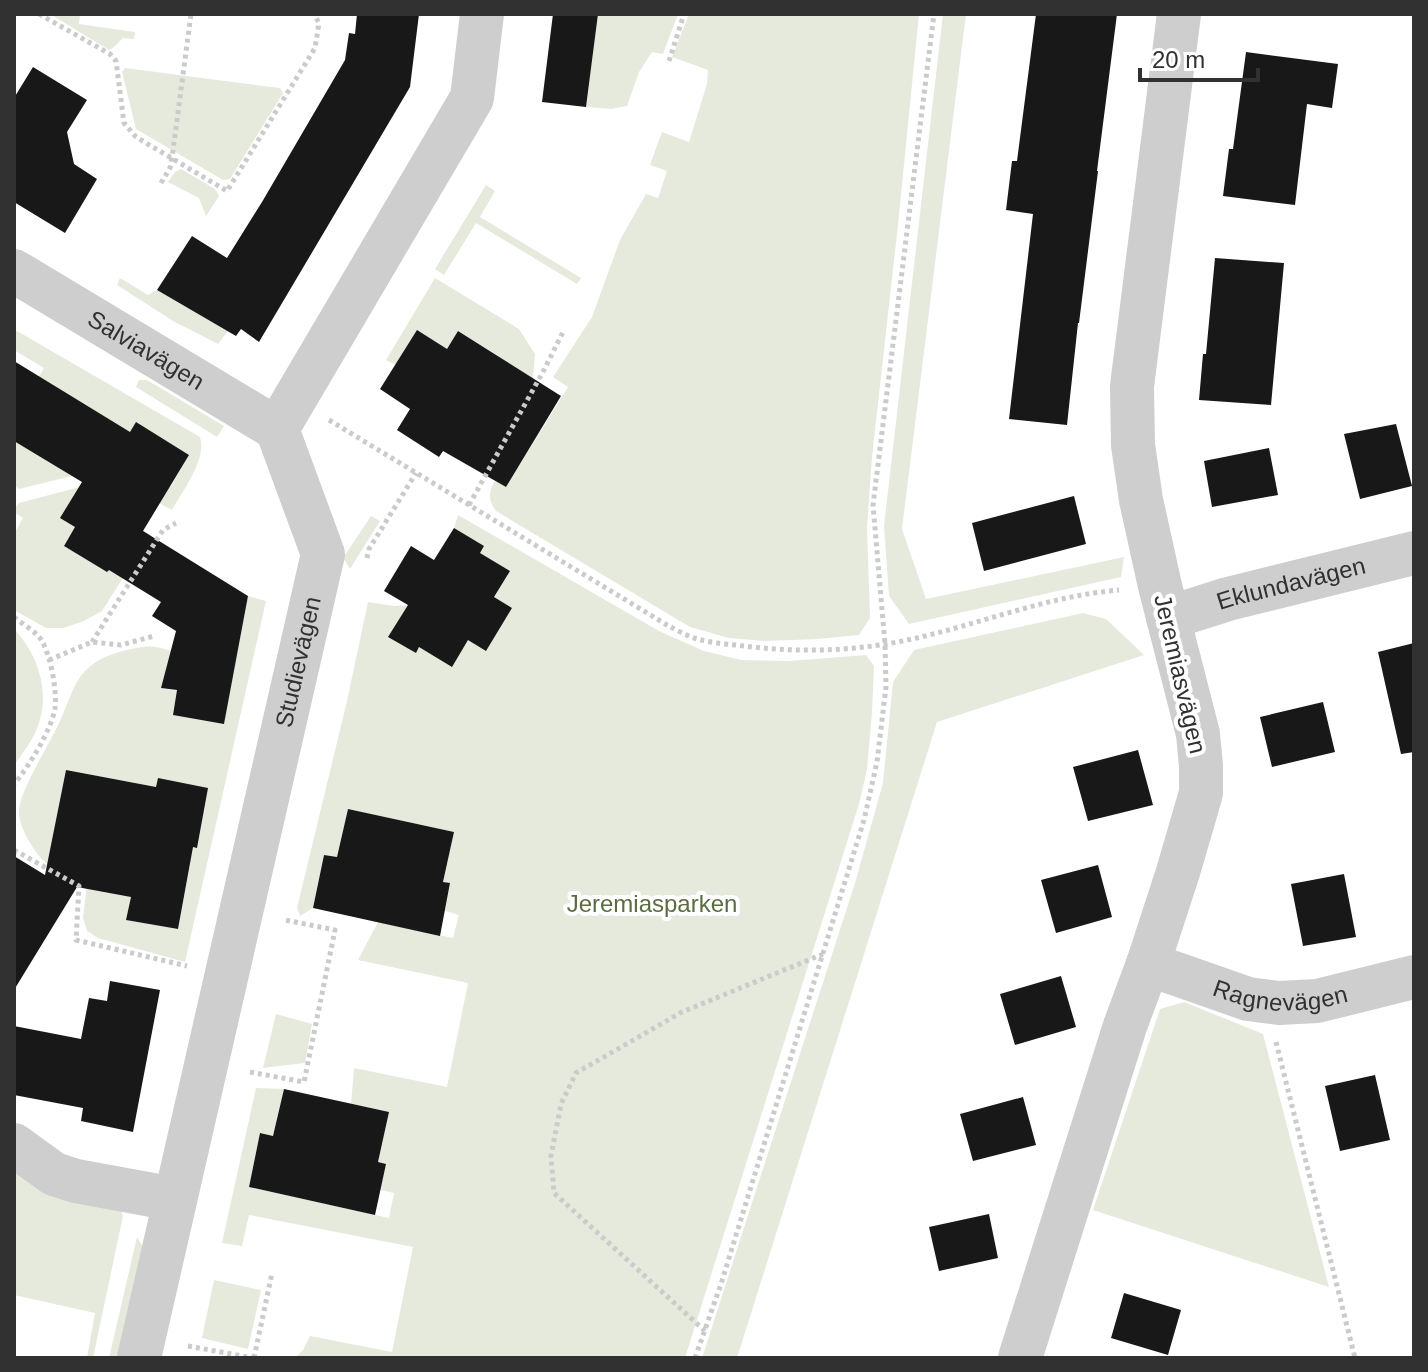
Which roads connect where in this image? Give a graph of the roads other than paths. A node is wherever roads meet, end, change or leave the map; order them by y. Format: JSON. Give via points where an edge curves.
{"nodes":[{"id":1,"x":482,"y":14,"type":"edge"},
{"id":2,"x":1179,"y":14,"type":"edge"},
{"id":3,"x":14,"y":271,"type":"edge"},
{"id":4,"x":286,"y":414,"type":"junction"},
{"id":5,"x":1414,"y":553,"type":"edge"},
{"id":6,"x":1164,"y":602,"type":"junction"},
{"id":7,"x":1148,"y":964,"type":"junction"},
{"id":8,"x":1414,"y":977,"type":"edge"},
{"id":9,"x":14,"y":1145,"type":"edge"},
{"id":10,"x":174,"y":1199,"type":"junction"},
{"id":11,"x":139,"y":1358,"type":"edge"},
{"id":12,"x":1020,"y":1358,"type":"edge"}],
"edges":[{"from":1,"to":4,"type":"street","via":[[472,98]]},
{"from":2,"to":6,"type":"street","name":"Jeremiasvägen","via":[[1132,386],[1141,500]]},
{"from":3,"to":4,"type":"street","name":"Salviavägen"},
{"from":4,"to":10,"type":"street","name":"Studievägen","via":[[323,554]]},
{"from":5,"to":6,"type":"street","name":"Eklundavägen","via":[[1228,599]]},
{"from":6,"to":7,"type":"street","name":"Jeremiasvägen","via":[[1198,734],[1201,793]]},
{"from":7,"to":8,"type":"street","name":"Ragnevägen","via":[[1248,999],[1279,1003],[1317,1001]]},
{"from":7,"to":12,"type":"street","name":"Jeremiasvägen"},
{"from":9,"to":10,"type":"street","via":[[54,1174]]},
{"from":10,"to":11,"type":"street","name":"Studievägen"}]}
